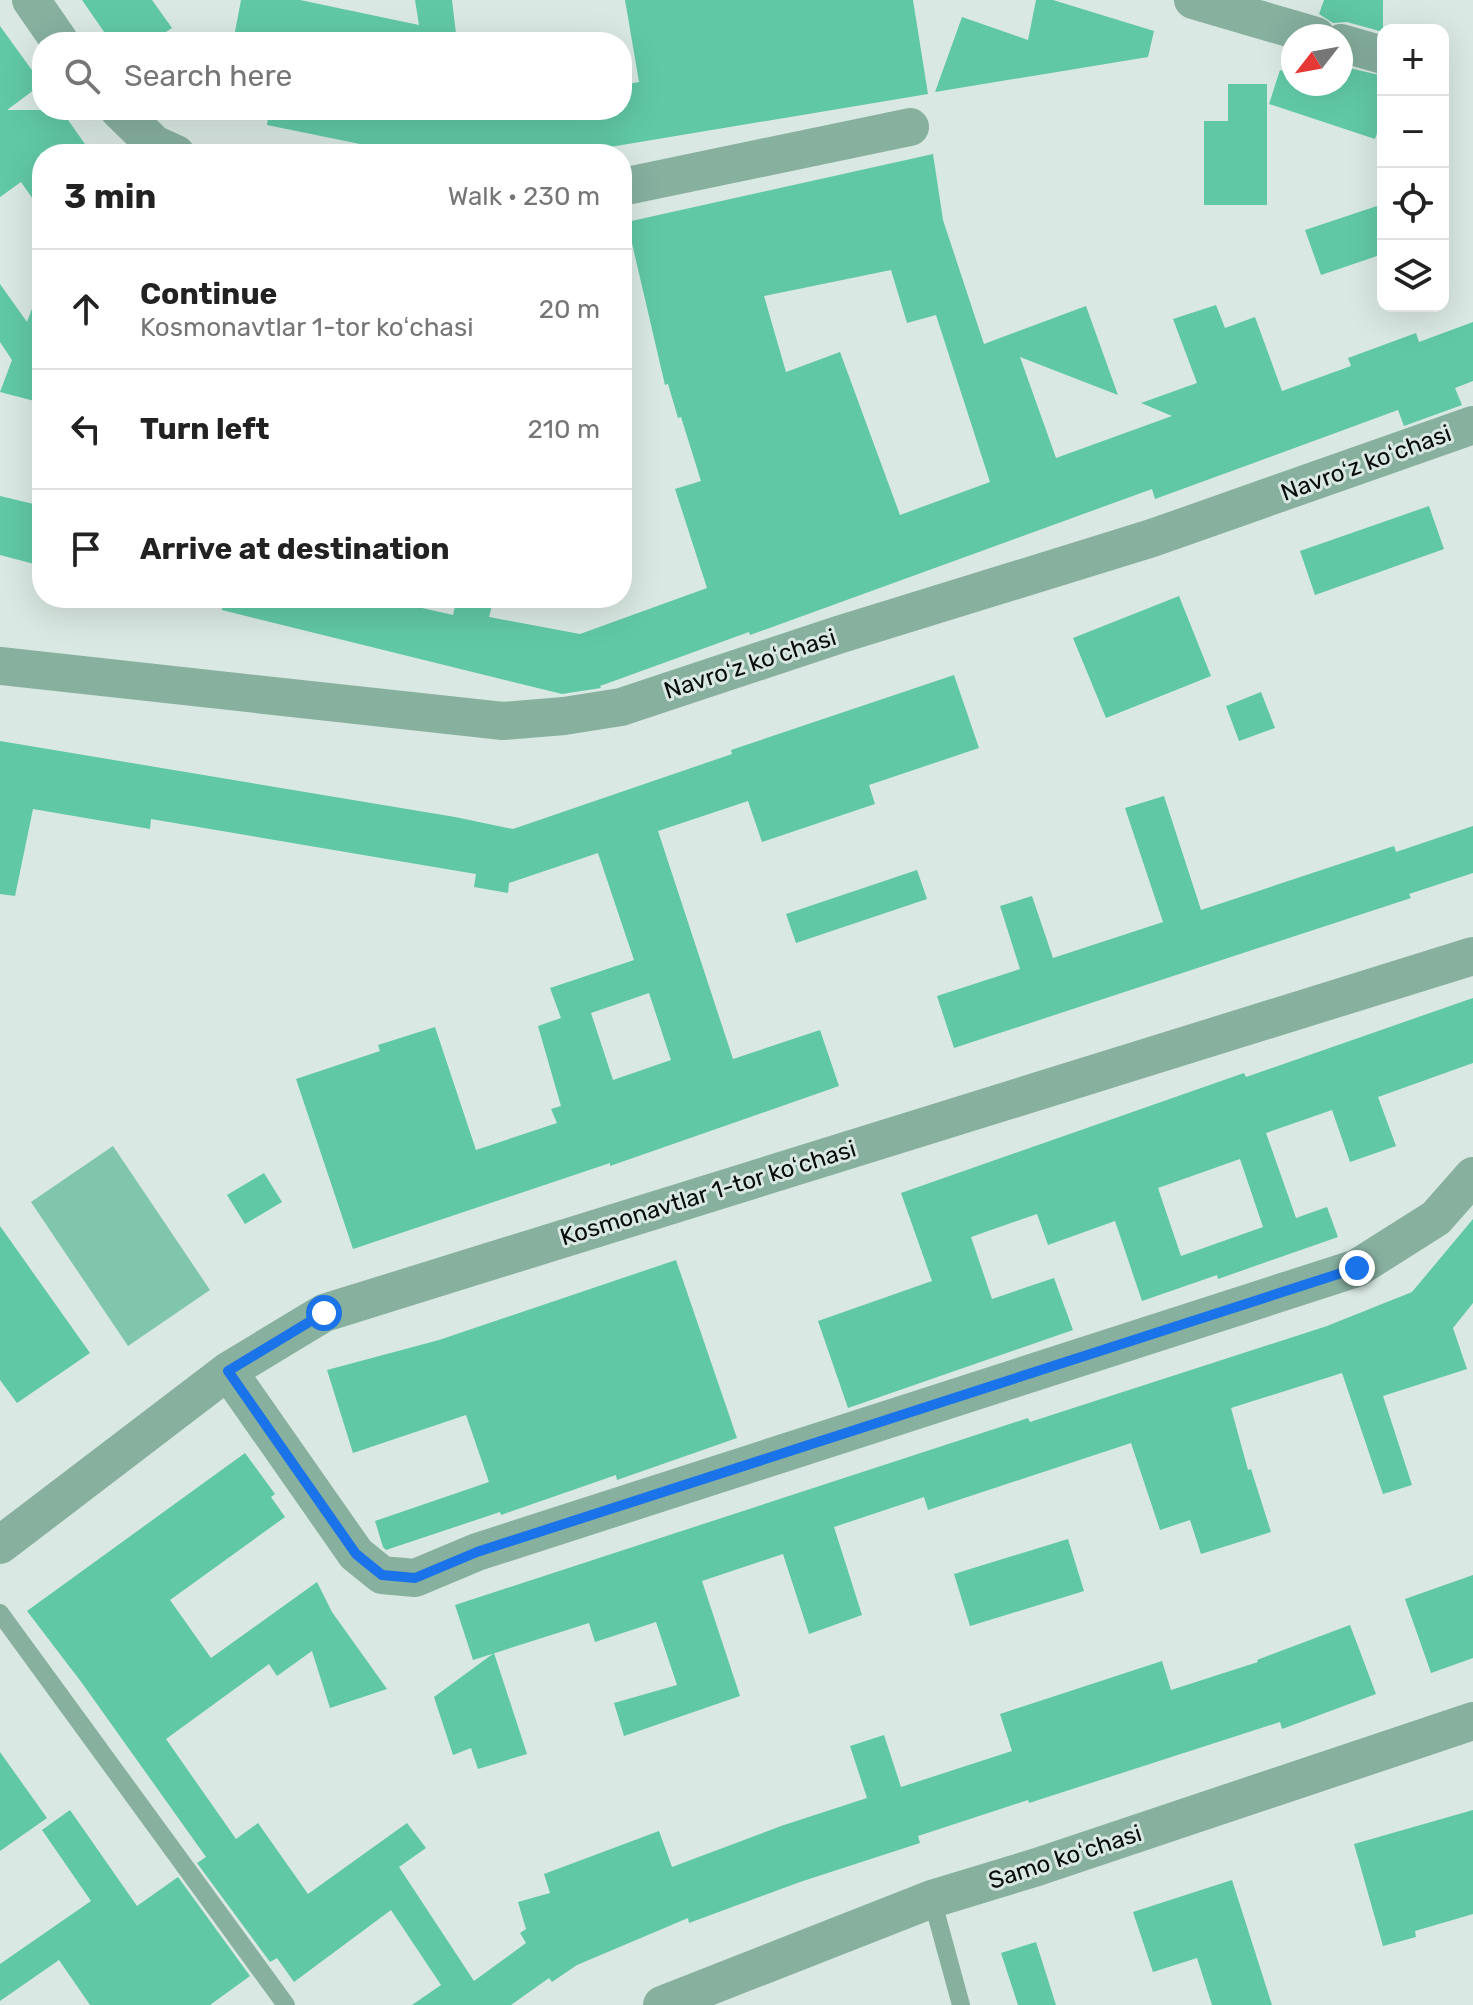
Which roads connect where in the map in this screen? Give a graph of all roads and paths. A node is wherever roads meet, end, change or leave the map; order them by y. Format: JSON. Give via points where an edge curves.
{"nodes":[{"id":1,"x":31,"y":0,"type":"edge"},
{"id":2,"x":1193,"y":0,"type":"edge"},
{"id":3,"x":1281,"y":26,"type":"edge"},
{"id":4,"x":53,"y":32,"type":"edge"},
{"id":5,"x":1353,"y":46,"type":"edge"},
{"id":6,"x":1377,"y":53,"type":"edge"},
{"id":7,"x":129,"y":120,"type":"edge"},
{"id":8,"x":910,"y":127,"type":"dead end"},
{"id":9,"x":154,"y":144,"type":"edge"},
{"id":10,"x":632,"y":185,"type":"edge"},
{"id":11,"x":1471,"y":431,"type":"edge"},
{"id":12,"x":0,"y":666,"type":"edge"},
{"id":13,"x":1473,"y":956,"type":"edge"},
{"id":14,"x":1473,"y":1176,"type":"edge"},
{"id":15,"x":228,"y":1371,"type":"junction"},
{"id":16,"x":0,"y":1545,"type":"edge"},
{"id":17,"x":0,"y":1613,"type":"edge"},
{"id":18,"x":1473,"y":1721,"type":"edge"},
{"id":19,"x":932,"y":1899,"type":"junction"},
{"id":20,"x":286,"y":2005,"type":"edge"},
{"id":21,"x":662,"y":2005,"type":"edge"},
{"id":22,"x":961,"y":2005,"type":"edge"}],
"edges":[{"from":1,"to":4,"type":"street"},
{"from":2,"to":3,"type":"street"},
{"from":5,"to":6,"type":"street"},
{"from":7,"to":9,"type":"street"},
{"from":8,"to":10,"type":"street"},
{"from":11,"to":12,"type":"street","name":"Navroʻz koʻchasi","via":[[621,707],[578,714],[503,721]]},
{"from":13,"to":15,"type":"street","name":"Kosmonavtlar 1-tor koʻchasi","via":[[324,1313]]},
{"from":14,"to":15,"type":"street","via":[[1436,1218],[1357,1268],[477,1552],[415,1578],[382,1575],[356,1554]]},
{"from":15,"to":16,"type":"street","name":"Kosmonavtlar 1-tor koʻchasi"},
{"from":17,"to":20,"type":"lane"},
{"from":18,"to":19,"type":"street","name":"Samo koʻchasi"},
{"from":19,"to":21,"type":"street","name":"Samo koʻchasi"},
{"from":19,"to":22,"type":"lane"}]}
